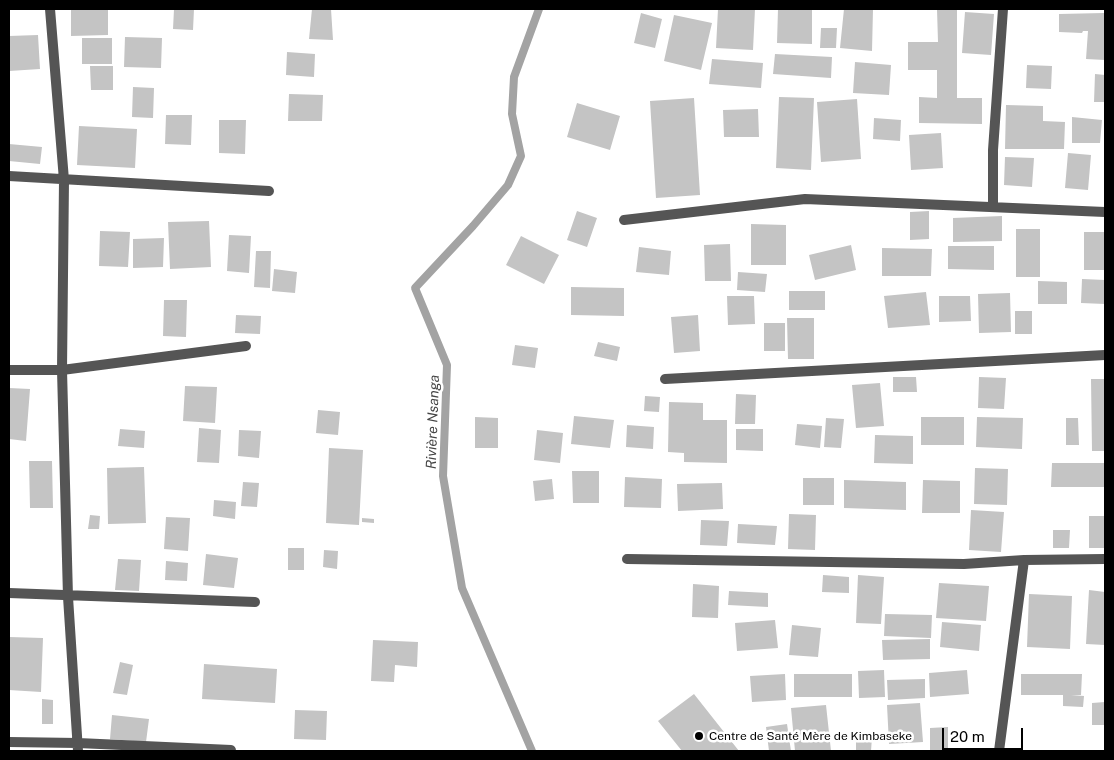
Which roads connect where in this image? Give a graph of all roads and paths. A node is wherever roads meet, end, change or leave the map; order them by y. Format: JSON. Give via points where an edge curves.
{"nodes":[{"id":1,"x":50,"y":9,"type":"edge"},
{"id":2,"x":1003,"y":9,"type":"edge"},
{"id":3,"x":9,"y":176,"type":"edge"},
{"id":4,"x":64,"y":180,"type":"junction"},
{"id":5,"x":269,"y":192,"type":"dead end"},
{"id":6,"x":993,"y":206,"type":"junction"},
{"id":7,"x":1105,"y":212,"type":"edge"},
{"id":8,"x":624,"y":220,"type":"dead end"},
{"id":9,"x":246,"y":346,"type":"dead end"},
{"id":10,"x":1105,"y":355,"type":"edge"},
{"id":11,"x":9,"y":370,"type":"edge"},
{"id":12,"x":62,"y":370,"type":"junction"},
{"id":13,"x":665,"y":379,"type":"dead end"},
{"id":14,"x":627,"y":559,"type":"dead end"},
{"id":15,"x":1105,"y":559,"type":"edge"},
{"id":16,"x":1024,"y":560,"type":"junction"},
{"id":17,"x":9,"y":594,"type":"edge"},
{"id":18,"x":68,"y":597,"type":"junction"},
{"id":19,"x":254,"y":602,"type":"dead end"},
{"id":20,"x":9,"y":742,"type":"edge"},
{"id":21,"x":78,"y":747,"type":"edge"},
{"id":22,"x":231,"y":750,"type":"dead end"},
{"id":23,"x":999,"y":751,"type":"edge"}],
"edges":[{"from":1,"to":4,"type":"street"},
{"from":2,"to":6,"type":"street","via":[[993,150]]},
{"from":3,"to":4,"type":"street"},
{"from":4,"to":5,"type":"street"},
{"from":4,"to":12,"type":"street"},
{"from":6,"to":7,"type":"street"},
{"from":6,"to":8,"type":"street","via":[[806,199]]},
{"from":9,"to":12,"type":"street"},
{"from":10,"to":13,"type":"street"},
{"from":11,"to":12,"type":"street"},
{"from":12,"to":18,"type":"street"},
{"from":14,"to":16,"type":"street","via":[[964,564]]},
{"from":15,"to":16,"type":"street"},
{"from":16,"to":23,"type":"street"},
{"from":17,"to":18,"type":"street"},
{"from":18,"to":19,"type":"street"},
{"from":18,"to":21,"type":"street"},
{"from":20,"to":21,"type":"street"},
{"from":21,"to":22,"type":"street"}]}
